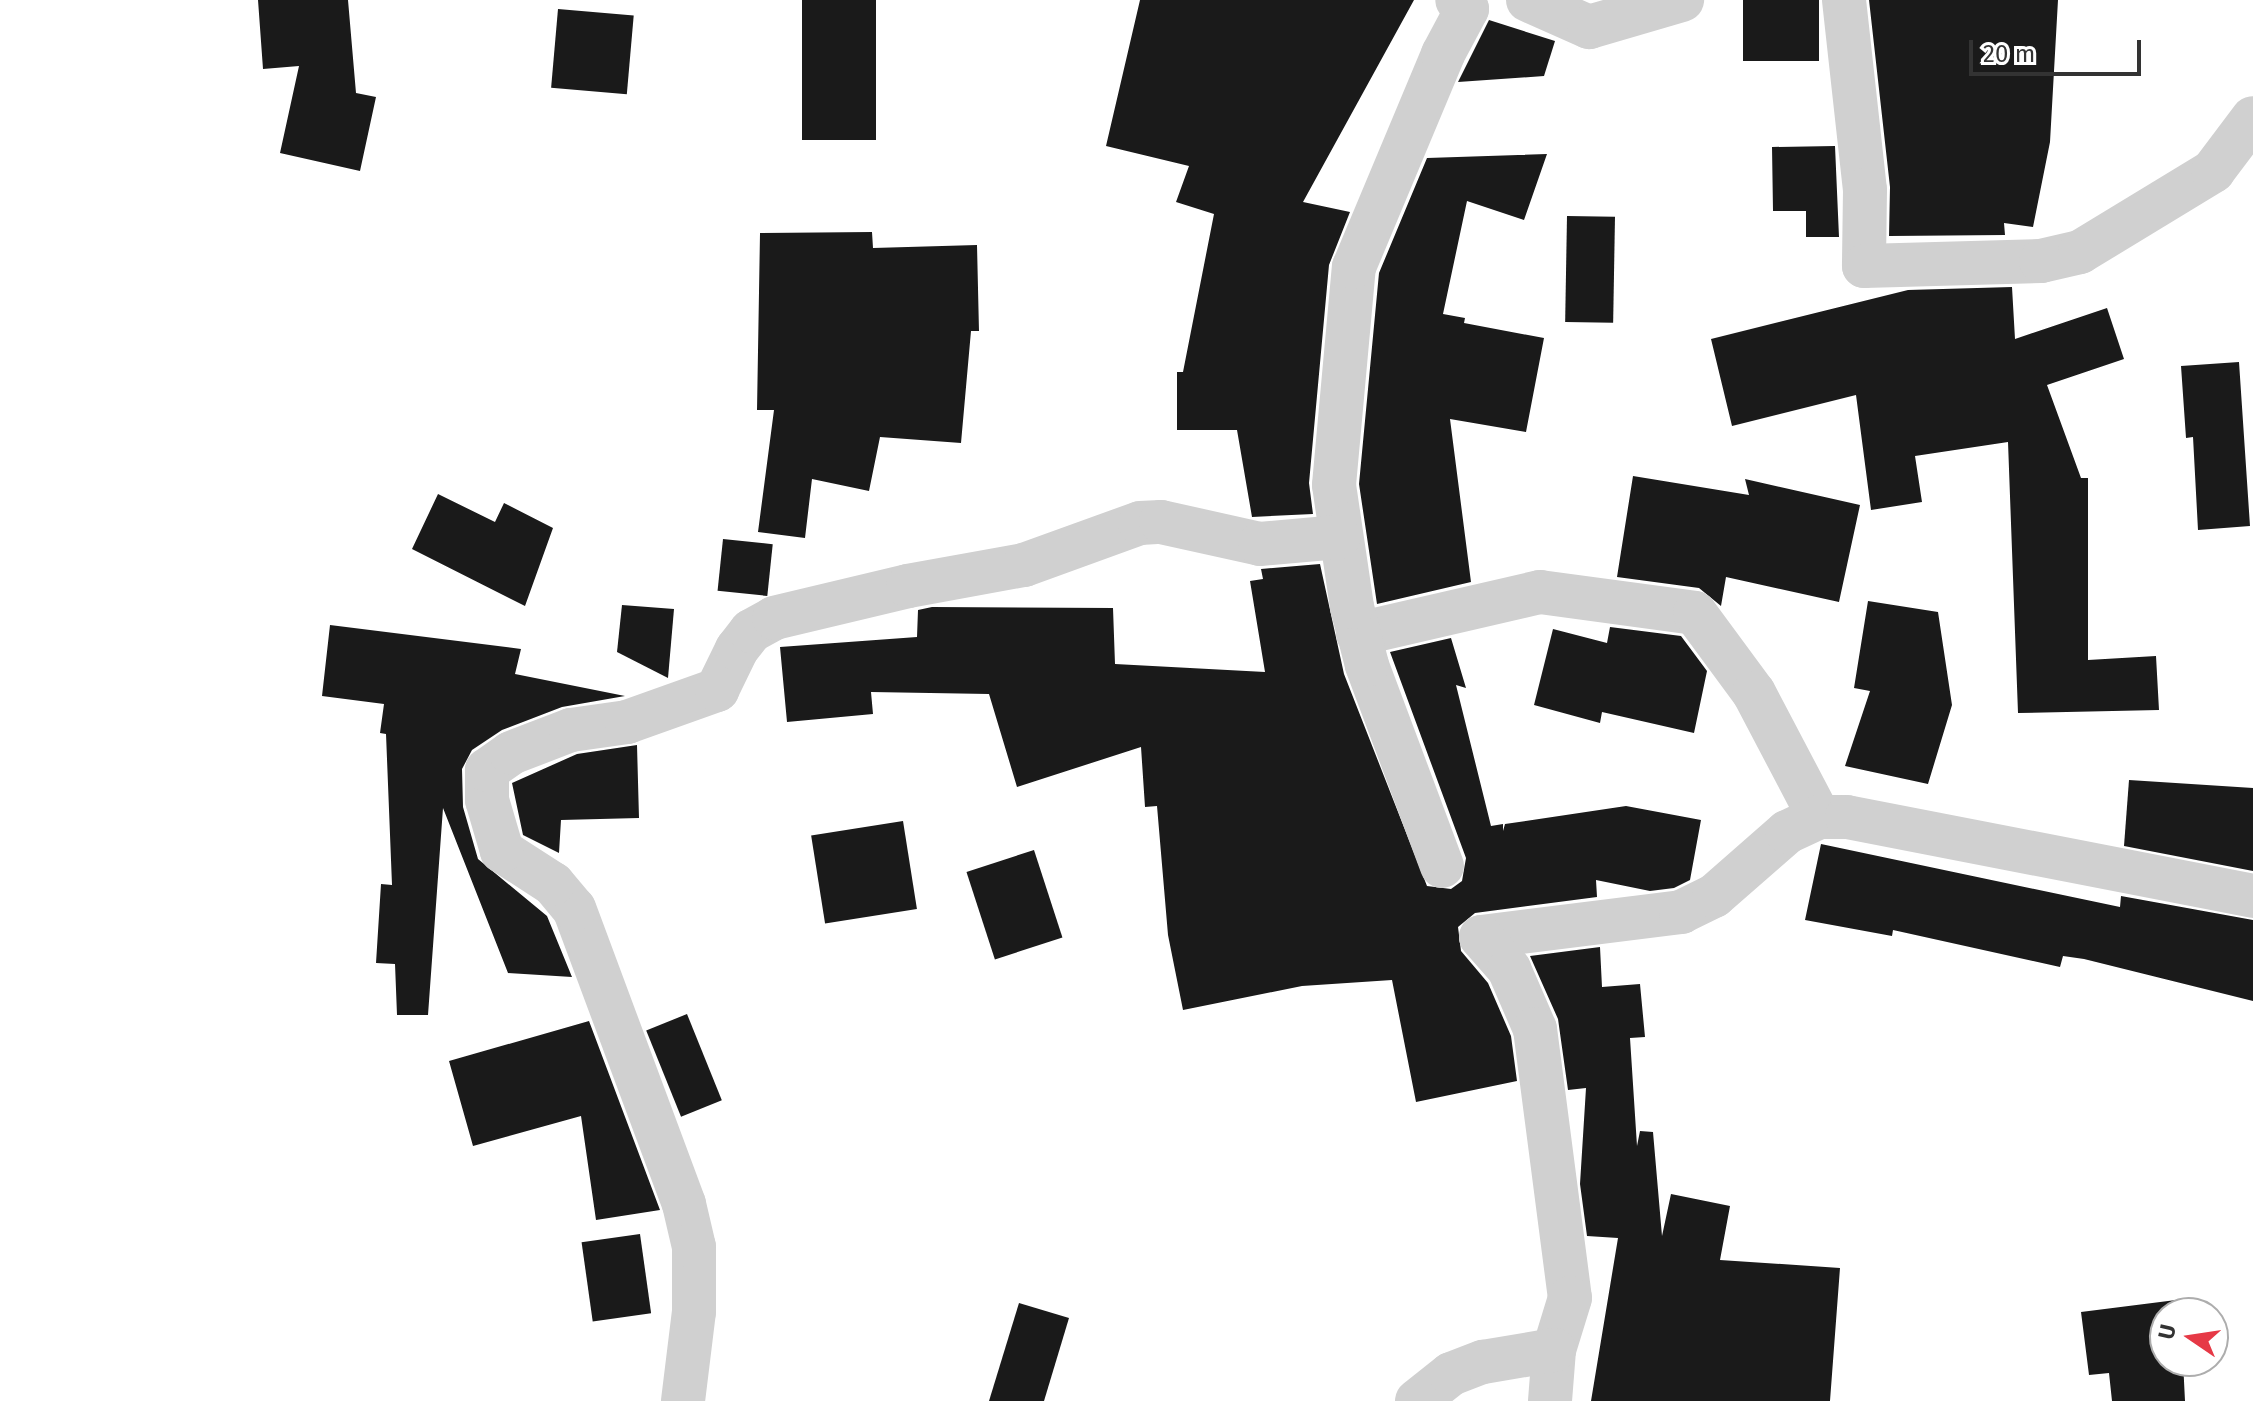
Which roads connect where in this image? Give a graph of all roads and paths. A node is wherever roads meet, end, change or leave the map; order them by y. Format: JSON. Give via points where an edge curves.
{"nodes":[{"id":1,"x":1528,"y":0,"type":"edge"},
{"id":2,"x":1682,"y":0,"type":"edge"},
{"id":3,"x":1844,"y":0,"type":"edge"},
{"id":4,"x":1466,"y":3,"type":"edge"},
{"id":5,"x":2253,"y":118,"type":"edge"},
{"id":6,"x":1339,"y":537,"type":"junction"},
{"id":7,"x":1358,"y":634,"type":"junction"},
{"id":8,"x":1819,"y":817,"type":"junction"},
{"id":9,"x":1442,"y":866,"type":"dead end"},
{"id":10,"x":2253,"y":896,"type":"edge"},
{"id":11,"x":1554,"y":1350,"type":"junction"},
{"id":12,"x":683,"y":1401,"type":"edge"},
{"id":13,"x":1417,"y":1401,"type":"edge"},
{"id":14,"x":1550,"y":1401,"type":"edge"}],
"edges":[{"from":1,"to":2,"type":"street","via":[[1589,27]]},
{"from":3,"to":5,"type":"street","via":[[1865,190],[1864,266],[2004,264],[2080,252],[2213,171]]},
{"from":4,"to":6,"type":"street","via":[[1354,267],[1334,485]]},
{"from":6,"to":7,"type":"street"},
{"from":6,"to":12,"type":"street","via":[[1260,544],[1161,522],[1140,523],[1024,565],[774,618],[751,631],[717,690],[627,722],[571,730],[511,753],[487,770],[487,800],[502,851],[546,878],[574,909],[684,1204],[694,1247],[694,1299]]},
{"from":7,"to":8,"type":"street","via":[[1540,592],[1695,613],[1754,693]]},
{"from":7,"to":9,"type":"street"},
{"from":8,"to":10,"type":"street","via":[[1847,817]]},
{"from":8,"to":11,"type":"street","via":[[1787,832],[1714,896],[1681,912],[1481,937],[1509,969],[1526,998],[1535,1029],[1570,1298]]},
{"from":11,"to":13,"type":"street","via":[[1462,1370]]},
{"from":11,"to":14,"type":"street"}]}
